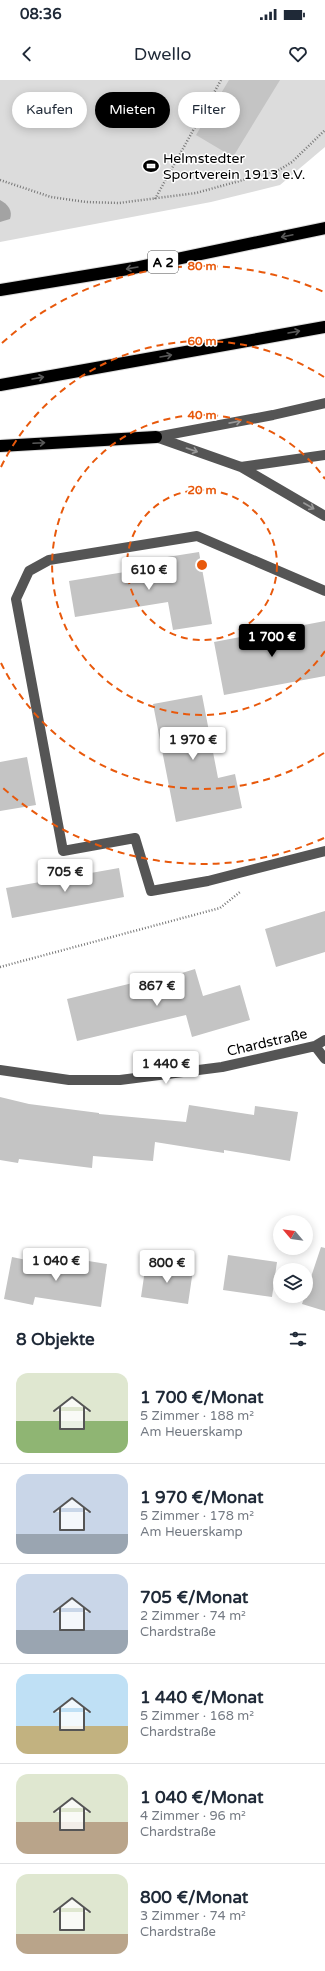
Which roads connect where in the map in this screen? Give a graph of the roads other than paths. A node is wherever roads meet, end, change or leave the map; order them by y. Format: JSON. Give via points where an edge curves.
{"nodes":[{"id":1,"x":325,"y":228,"type":"edge"},
{"id":2,"x":0,"y":290,"type":"edge"},
{"id":3,"x":325,"y":327,"type":"edge"},
{"id":4,"x":0,"y":385,"type":"edge"},
{"id":5,"x":325,"y":402,"type":"edge"},
{"id":6,"x":156,"y":437,"type":"junction"},
{"id":7,"x":0,"y":446,"type":"edge"},
{"id":8,"x":325,"y":455,"type":"edge"},
{"id":9,"x":241,"y":467,"type":"junction"},
{"id":10,"x":325,"y":516,"type":"edge"},
{"id":11,"x":325,"y":591,"type":"edge"},
{"id":12,"x":325,"y":851,"type":"edge"},
{"id":13,"x":325,"y":1040,"type":"edge"},
{"id":14,"x":315,"y":1046,"type":"junction"},
{"id":15,"x":325,"y":1059,"type":"edge"},
{"id":16,"x":0,"y":1070,"type":"edge"}],
"edges":[{"from":1,"to":2,"type":"highway","number":"A 2","one_way":true,"via":[[134,268]]},
{"from":4,"to":3,"type":"highway","one_way":true},
{"from":6,"to":5,"type":"street","one_way":true,"via":[[273,415]]},
{"from":7,"to":6,"type":"highway","one_way":true},
{"from":6,"to":9,"type":"street","one_way":true},
{"from":8,"to":9,"type":"street"},
{"from":9,"to":10,"type":"street","one_way":true},
{"from":11,"to":12,"type":"street","via":[[196,536],[49,560],[29,571],[16,599],[63,850],[134,838],[151,891],[208,881]]},
{"from":13,"to":14,"type":"street","name":"Chardstraße"},
{"from":14,"to":15,"type":"street"},
{"from":14,"to":16,"type":"street","name":"Chardstraße","via":[[222,1067],[120,1080],[69,1080]]}]}
